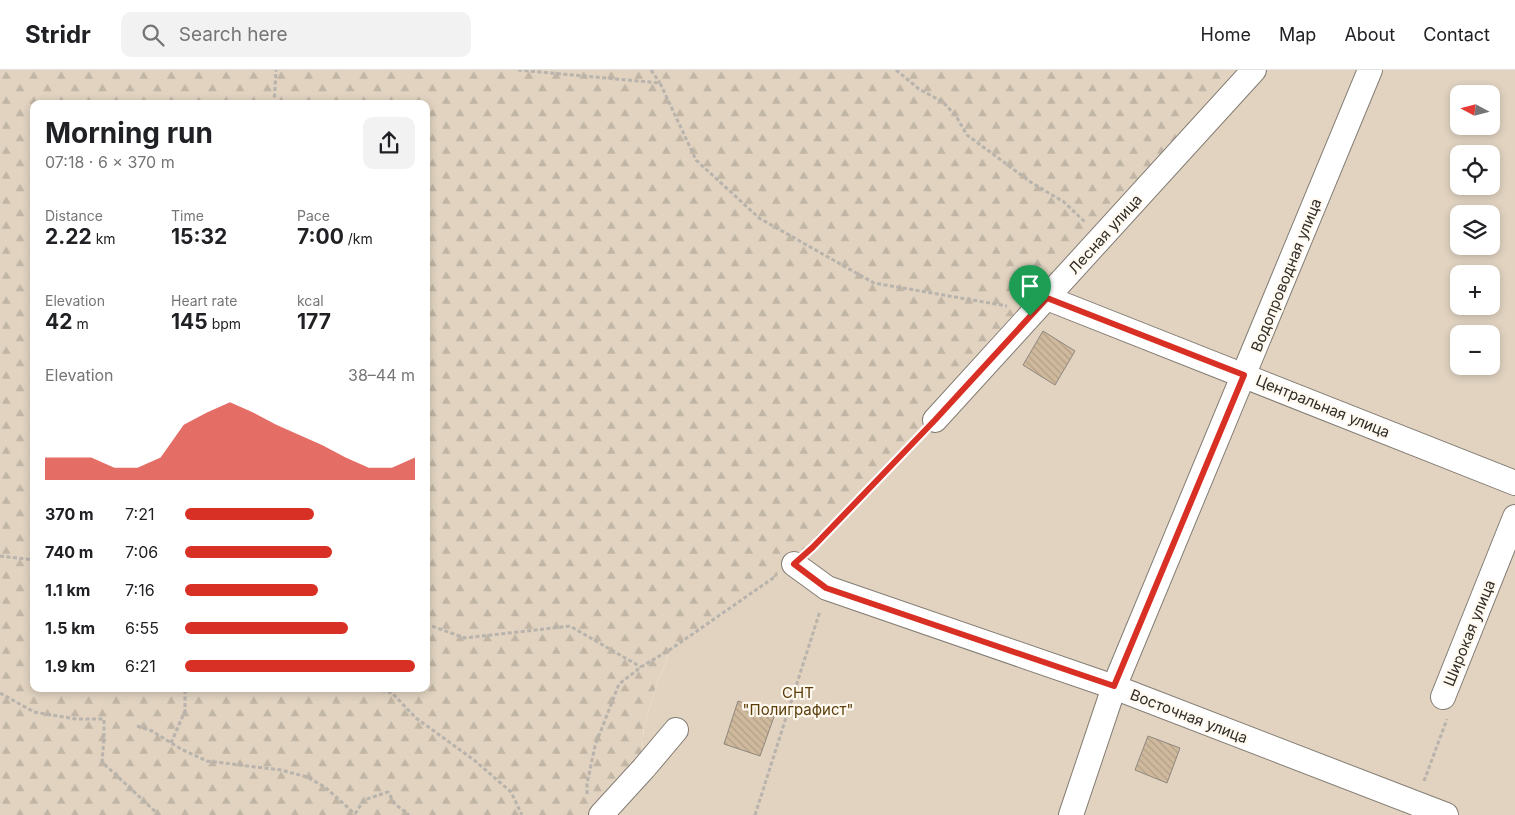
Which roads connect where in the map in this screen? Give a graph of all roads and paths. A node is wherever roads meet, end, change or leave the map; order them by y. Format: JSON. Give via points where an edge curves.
{"nodes":[{"id":1,"x":276,"y":70,"type":"edge"},
{"id":2,"x":518,"y":70,"type":"edge"},
{"id":3,"x":651,"y":70,"type":"edge"},
{"id":4,"x":896,"y":70,"type":"edge"},
{"id":5,"x":1254,"y":70,"type":"edge"},
{"id":6,"x":1370,"y":70,"type":"edge"},
{"id":7,"x":660,"y":83,"type":"junction"},
{"id":8,"x":274,"y":100,"type":"edge"},
{"id":9,"x":1103,"y":236,"type":"junction"},
{"id":10,"x":1047,"y":298,"type":"junction"},
{"id":11,"x":1030,"y":316,"type":"junction"},
{"id":12,"x":1244,"y":375,"type":"junction"},
{"id":13,"x":935,"y":420,"type":"joint"},
{"id":14,"x":1515,"y":483,"type":"edge"},
{"id":15,"x":1515,"y":517,"type":"edge"},
{"id":16,"x":0,"y":556,"type":"edge"},
{"id":17,"x":30,"y":560,"type":"edge"},
{"id":18,"x":794,"y":564,"type":"junction"},
{"id":19,"x":826,"y":588,"type":"junction"},
{"id":20,"x":430,"y":625,"type":"edge"},
{"id":21,"x":641,"y":667,"type":"junction"},
{"id":22,"x":1114,"y":686,"type":"junction"},
{"id":23,"x":185,"y":692,"type":"edge"},
{"id":24,"x":388,"y":692,"type":"edge"},
{"id":25,"x":0,"y":693,"type":"edge"},
{"id":26,"x":1443,"y":697,"type":"joint"},
{"id":27,"x":137,"y":726,"type":"dead end"},
{"id":28,"x":676,"y":730,"type":"dead end"},
{"id":29,"x":171,"y":743,"type":"junction"},
{"id":30,"x":1407,"y":806,"type":"edge"},
{"id":31,"x":594,"y":807,"type":"edge"},
{"id":32,"x":158,"y":814,"type":"edge"},
{"id":33,"x":355,"y":815,"type":"edge"},
{"id":34,"x":409,"y":815,"type":"edge"},
{"id":35,"x":522,"y":815,"type":"edge"},
{"id":36,"x":755,"y":815,"type":"edge"},
{"id":37,"x":1071,"y":815,"type":"edge"},
{"id":38,"x":1446,"y":815,"type":"edge"}],
"edges":[{"from":1,"to":8,"type":"path"},
{"from":2,"to":7,"type":"path"},
{"from":3,"to":7,"type":"path"},
{"from":4,"to":9,"type":"path","via":[[919,89],[943,102],[967,135],[1032,183],[1064,202]]},
{"from":5,"to":9,"type":"street","name":"Лесная улица"},
{"from":6,"to":12,"type":"street","name":"Водопроводная улица"},
{"from":7,"to":11,"type":"path","via":[[696,160],[759,218],[874,283],[1013,307]]},
{"from":9,"to":10,"type":"street","name":"Лесная улица"},
{"from":10,"to":11,"type":"street","name":"Лесная улица"},
{"from":10,"to":12,"type":"street","name":"Центральная улица"},
{"from":11,"to":13,"type":"street","name":"Лесная улица"},
{"from":12,"to":14,"type":"street","name":"Центральная улица"},
{"from":12,"to":22,"type":"street","name":"Водопроводная улица"},
{"from":13,"to":18,"type":"path"},
{"from":15,"to":26,"type":"street","name":"Широкая улица"},
{"from":16,"to":17,"type":"path"},
{"from":18,"to":19,"type":"street","name":"Восточная улица"},
{"from":18,"to":21,"type":"path"},
{"from":19,"to":22,"type":"street","name":"Восточная улица"},
{"from":19,"to":36,"type":"path"},
{"from":20,"to":21,"type":"path","via":[[465,638],[570,626]]},
{"from":21,"to":31,"type":"path","via":[[619,684],[595,746],[588,784]]},
{"from":22,"to":30,"type":"street","name":"Восточная улица"},
{"from":22,"to":37,"type":"street","name":"Водопроводная улица"},
{"from":23,"to":29,"type":"path","via":[[185,711]]},
{"from":24,"to":35,"type":"path","via":[[511,792]]},
{"from":25,"to":32,"type":"path","via":[[34,712],[76,720],[104,719],[102,762]]},
{"from":26,"to":30,"type":"path","name":"Широкая улица","via":[[1451,709],[1424,781]]},
{"from":27,"to":29,"type":"path"},
{"from":28,"to":31,"type":"street","via":[[644,768]]},
{"from":29,"to":33,"type":"path","via":[[207,761],[281,770],[307,777],[325,787]]},
{"from":30,"to":38,"type":"street","name":"Восточная улица"},
{"from":33,"to":34,"type":"path","via":[[364,800],[388,792],[395,804]]}]}
